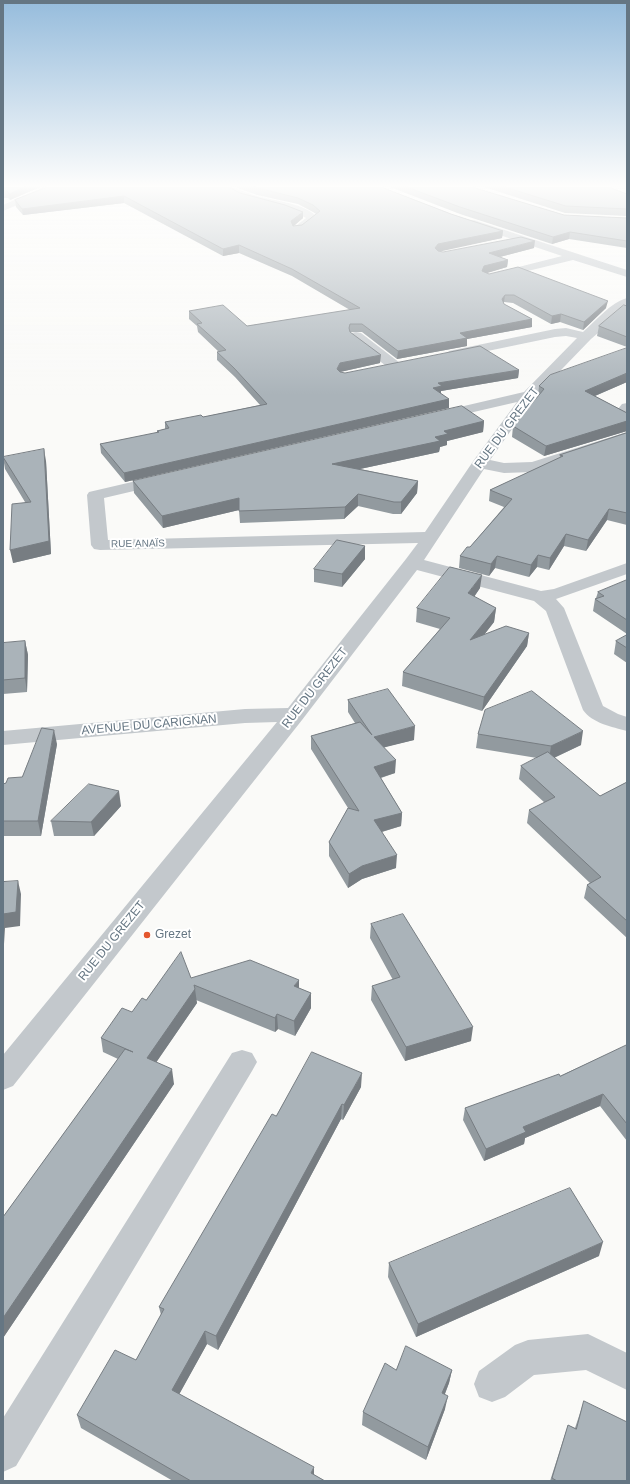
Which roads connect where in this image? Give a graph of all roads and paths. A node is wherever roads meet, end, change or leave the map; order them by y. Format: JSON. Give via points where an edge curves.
{"nodes":[{"id":1,"x":570,"y":256,"type":"joint"},
{"id":2,"x":576,"y":256,"type":"edge"},
{"id":3,"x":616,"y":258,"type":"dead end"},
{"id":4,"x":627,"y":274,"type":"edge"},
{"id":5,"x":488,"y":277,"type":"edge"},
{"id":6,"x":622,"y":311,"type":"edge"},
{"id":7,"x":535,"y":322,"type":"dead end"},
{"id":8,"x":555,"y":333,"type":"junction"},
{"id":9,"x":356,"y":336,"type":"edge"},
{"id":10,"x":586,"y":336,"type":"junction"},
{"id":11,"x":441,"y":357,"type":"edge"},
{"id":12,"x":411,"y":363,"type":"edge"},
{"id":13,"x":395,"y":366,"type":"junction"},
{"id":14,"x":381,"y":369,"type":"edge"},
{"id":15,"x":529,"y":395,"type":"junction"},
{"id":16,"x":627,"y":407,"type":"edge"},
{"id":17,"x":627,"y":411,"type":"edge"},
{"id":18,"x":422,"y":420,"type":"edge"},
{"id":19,"x":627,"y":437,"type":"edge"},
{"id":20,"x":480,"y":464,"type":"junction"},
{"id":21,"x":173,"y":477,"type":"edge"},
{"id":22,"x":430,"y":537,"type":"junction"},
{"id":23,"x":413,"y":564,"type":"junction"},
{"id":24,"x":627,"y":568,"type":"edge"},
{"id":25,"x":541,"y":597,"type":"junction"},
{"id":26,"x":294,"y":715,"type":"junction"},
{"id":27,"x":627,"y":724,"type":"edge"},
{"id":28,"x":3,"y":738,"type":"edge"},
{"id":29,"x":242,"y":1062,"type":"dead end"},
{"id":30,"x":3,"y":1077,"type":"edge"},
{"id":31,"x":627,"y":1372,"type":"edge"},
{"id":32,"x":492,"y":1384,"type":"dead end"},
{"id":33,"x":3,"y":1453,"type":"edge"}],
"edges":[{"from":1,"to":4,"type":"street"},
{"from":1,"to":5,"type":"street","via":[[559,261]]},
{"from":2,"to":3,"type":"street"},
{"from":6,"to":10,"type":"street","name":"RUE DU GREZET"},
{"from":7,"to":8,"type":"street"},
{"from":8,"to":10,"type":"street","via":[[566,332]]},
{"from":8,"to":11,"type":"street"},
{"from":9,"to":13,"type":"street"},
{"from":10,"to":15,"type":"street","name":"RUE DU GREZET"},
{"from":12,"to":13,"type":"street"},
{"from":13,"to":14,"type":"street"},
{"from":15,"to":18,"type":"street"},
{"from":15,"to":20,"type":"street","name":"RUE DU GREZET"},
{"from":16,"to":17,"type":"street"},
{"from":19,"to":20,"type":"street","via":[[533,467],[504,468]]},
{"from":20,"to":22,"type":"street","name":"RUE DU GREZET"},
{"from":21,"to":22,"type":"street","name":"RUE ANAÏS","via":[[95,495],[100,545]]},
{"from":22,"to":23,"type":"street","name":"RUE DU GREZET"},
{"from":23,"to":25,"type":"street"},
{"from":23,"to":26,"type":"street","name":"RUE DU GREZET"},
{"from":24,"to":25,"type":"street"},
{"from":25,"to":27,"type":"street","via":[[555,608],[594,710],[610,719]]},
{"from":26,"to":28,"type":"street","name":"AVENUE DU CARIGNAN","via":[[245,716]]},
{"from":26,"to":30,"type":"street","name":"RUE DU GREZET"},
{"from":29,"to":33,"type":"street"},
{"from":31,"to":32,"type":"street","via":[[588,1352],[528,1358]]}]}
